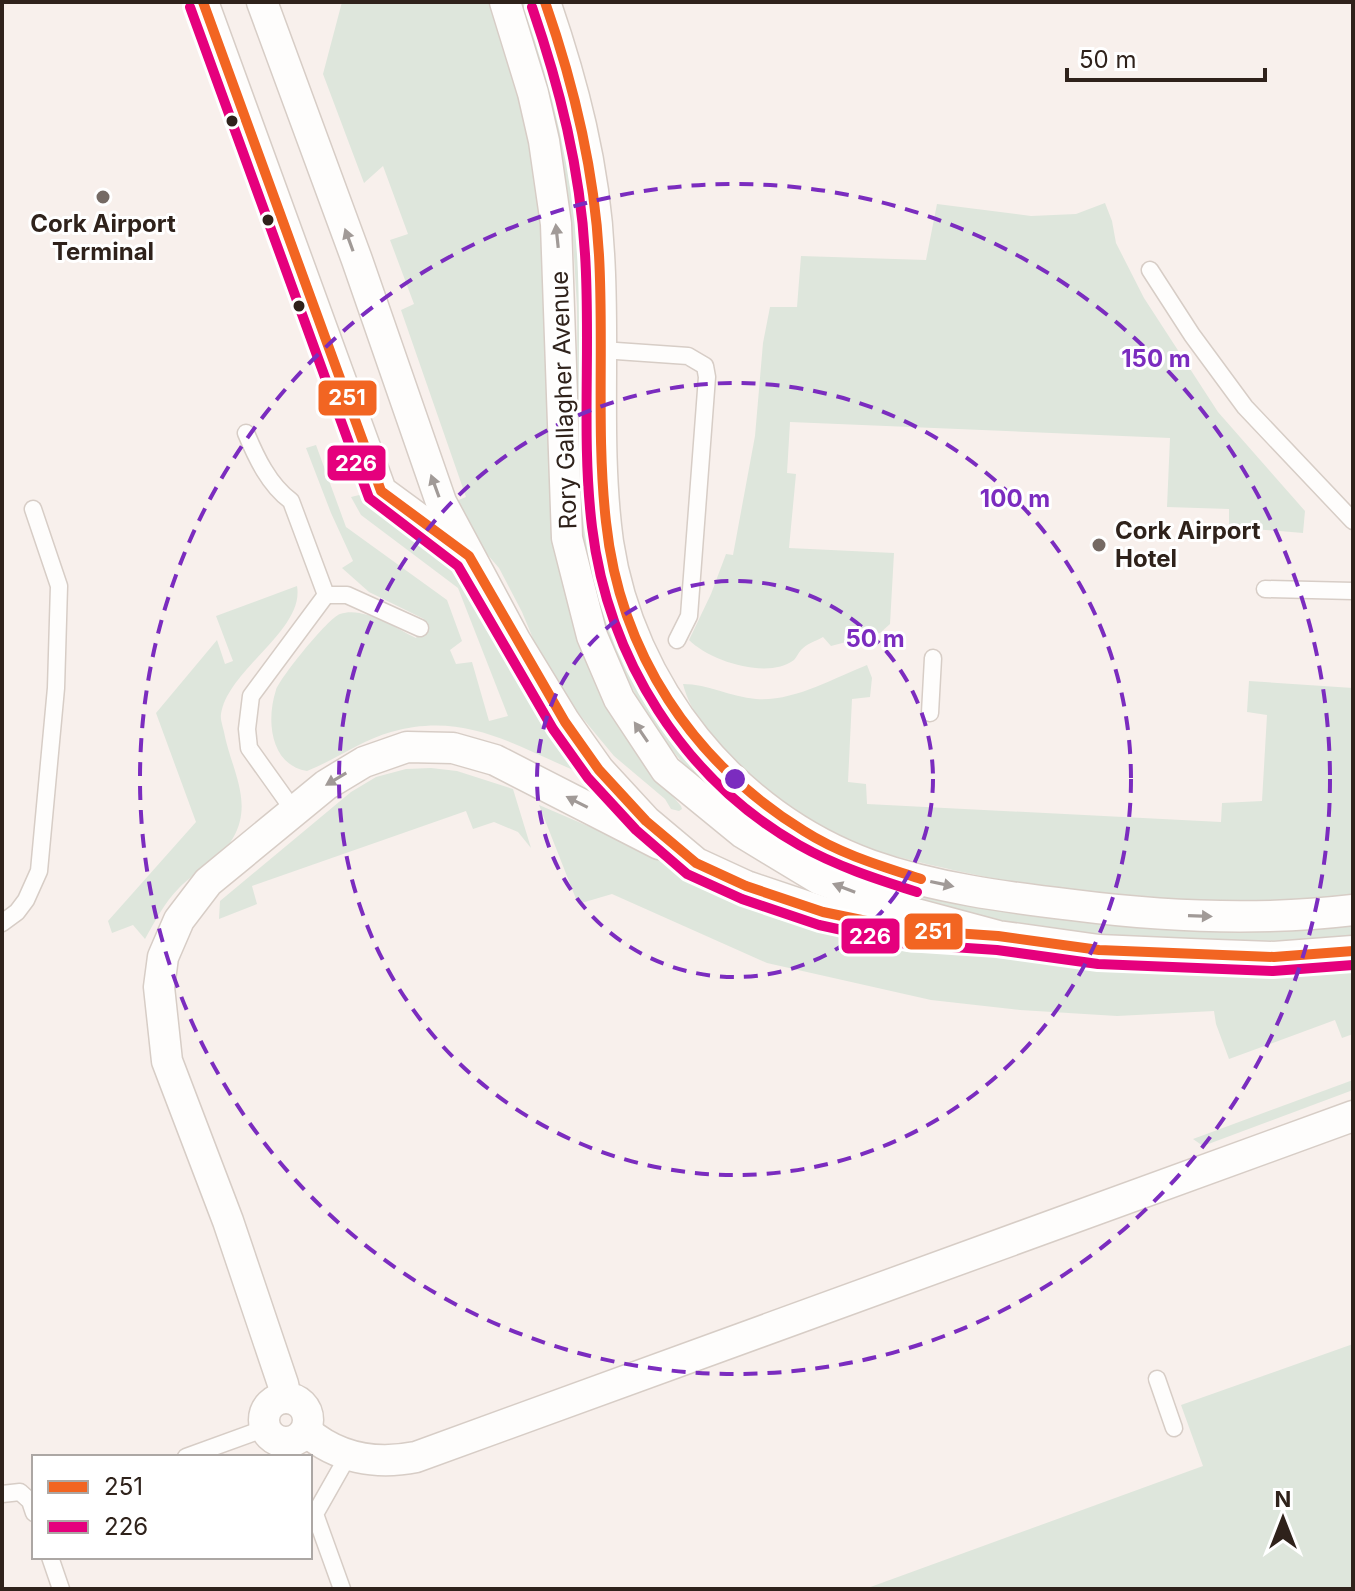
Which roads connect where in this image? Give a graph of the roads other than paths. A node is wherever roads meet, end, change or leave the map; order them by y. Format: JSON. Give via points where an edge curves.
{"nodes":[{"id":1,"x":203,"y":2,"type":"edge"},
{"id":2,"x":262,"y":2,"type":"edge"},
{"id":3,"x":505,"y":2,"type":"edge"},
{"id":4,"x":545,"y":2,"type":"edge"},
{"id":5,"x":560,"y":2,"type":"edge"},
{"id":6,"x":569,"y":73,"type":"junction"},
{"id":7,"x":1150,"y":270,"type":"dead end"},
{"id":8,"x":602,"y":350,"type":"junction"},
{"id":9,"x":246,"y":433,"type":"dead end"},
{"id":10,"x":33,"y":509,"type":"dead end"},
{"id":11,"x":1353,"y":521,"type":"edge"},
{"id":12,"x":469,"y":556,"type":"junction"},
{"id":13,"x":1265,"y":589,"type":"dead end"},
{"id":14,"x":1353,"y":591,"type":"edge"},
{"id":15,"x":326,"y":595,"type":"junction"},
{"id":16,"x":420,"y":628,"type":"dead end"},
{"id":17,"x":677,"y":640,"type":"dead end"},
{"id":18,"x":933,"y":658,"type":"dead end"},
{"id":19,"x":930,"y":713,"type":"dead end"},
{"id":20,"x":294,"y":811,"type":"junction"},
{"id":21,"x":696,"y":863,"type":"junction"},
{"id":22,"x":1353,"y":910,"type":"edge"},
{"id":23,"x":2,"y":923,"type":"edge"},
{"id":24,"x":998,"y":936,"type":"junction"},
{"id":25,"x":1353,"y":951,"type":"edge"},
{"id":26,"x":1353,"y":1116,"type":"edge"},
{"id":27,"x":1157,"y":1379,"type":"dead end"},
{"id":28,"x":286,"y":1398,"type":"junction"},
{"id":29,"x":266,"y":1428,"type":"junction"},
{"id":30,"x":1174,"y":1428,"type":"dead end"},
{"id":31,"x":306,"y":1431,"type":"junction"},
{"id":32,"x":349,"y":1454,"type":"junction"},
{"id":33,"x":192,"y":1455,"type":"edge"},
{"id":34,"x":2,"y":1494,"type":"edge"},
{"id":35,"x":32,"y":1507,"type":"edge"},
{"id":36,"x":51,"y":1559,"type":"edge"},
{"id":37,"x":61,"y":1589,"type":"edge"},
{"id":38,"x":342,"y":1589,"type":"edge"}],
"edges":[{"from":1,"to":12,"type":"street","via":[[381,491]]},
{"from":12,"to":2,"type":"street","one_way":true,"via":[[441,502]]},
{"from":24,"to":3,"type":"street","name":"Rory Gallagher Avenue","one_way":true,"via":[[901,910],[819,879],[743,833],[666,770],[619,699],[592,636],[567,538],[556,224],[538,117]]},
{"from":4,"to":6,"type":"street","name":"Rory Gallagher Avenue"},
{"from":5,"to":6,"type":"lane"},
{"from":6,"to":8,"type":"street","name":"Rory Gallagher Avenue","via":[[596,218]]},
{"from":7,"to":11,"type":"lane","via":[[1245,407]]},
{"from":8,"to":17,"type":"lane","via":[[688,356],[705,366],[689,616]]},
{"from":8,"to":22,"type":"street","name":"Rory Gallagher Avenue","one_way":true,"via":[[606,516],[627,617],[654,679],[684,725],[717,765],[771,812],[872,866],[975,891],[1194,916]]},
{"from":9,"to":15,"type":"lane","via":[[257,460],[291,501]]},
{"from":10,"to":23,"type":"lane","via":[[59,586],[56,688],[39,871],[26,900]]},
{"from":12,"to":21,"type":"street","via":[[556,708],[599,770],[646,821]]},
{"from":13,"to":14,"type":"lane"},
{"from":15,"to":16,"type":"lane","via":[[347,595]]},
{"from":15,"to":20,"type":"lane","via":[[251,696],[249,748]]},
{"from":18,"to":19,"type":"lane"},
{"from":21,"to":20,"type":"street","one_way":true,"via":[[495,760],[453,748],[407,747],[364,762]]},
{"from":20,"to":28,"type":"street","via":[[208,882],[179,920],[163,957],[159,987],[167,1061],[228,1221]]},
{"from":21,"to":24,"type":"street","via":[[823,912],[910,930]]},
{"from":24,"to":25,"type":"street","name":"Rory Gallagher Avenue","via":[[1099,950],[1190,954],[1274,957]]},
{"from":26,"to":32,"type":"street","via":[[429,1452],[396,1461]]},
{"from":27,"to":30,"type":"lane"},
{"from":28,"to":29,"type":"street","via":[[268,1408]]},
{"from":28,"to":31,"type":"street","via":[[305,1409]]},
{"from":29,"to":31,"type":"street","via":[[275,1439],[288,1442]]},
{"from":29,"to":33,"type":"lane"},
{"from":31,"to":32,"type":"street"},
{"from":32,"to":38,"type":"lane","via":[[315,1514]]},
{"from":34,"to":35,"type":"lane","via":[[20,1492]]},
{"from":36,"to":37,"type":"lane"}]}
